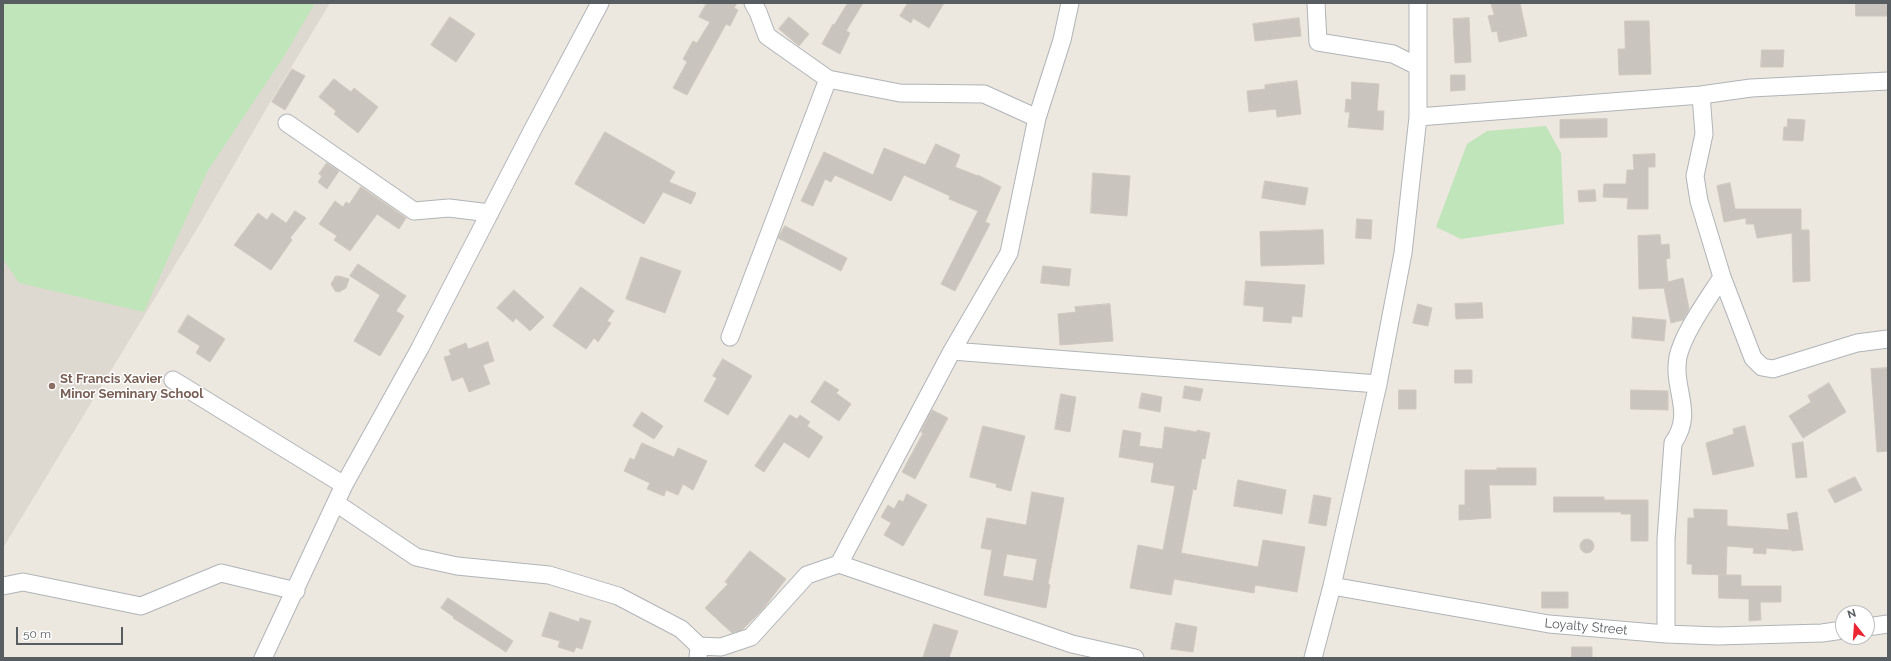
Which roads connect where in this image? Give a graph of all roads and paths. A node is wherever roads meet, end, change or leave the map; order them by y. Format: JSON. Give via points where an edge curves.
{"nodes":[{"id":1,"x":600,"y":3,"type":"edge"},
{"id":2,"x":753,"y":3,"type":"edge"},
{"id":3,"x":1070,"y":3,"type":"edge"},
{"id":4,"x":1316,"y":3,"type":"edge"},
{"id":5,"x":1418,"y":3,"type":"edge"},
{"id":6,"x":1417,"y":66,"type":"junction"},
{"id":7,"x":828,"y":79,"type":"junction"},
{"id":8,"x":1888,"y":81,"type":"edge"},
{"id":9,"x":1701,"y":95,"type":"junction"},
{"id":10,"x":1418,"y":117,"type":"junction"},
{"id":11,"x":1037,"y":118,"type":"junction"},
{"id":12,"x":287,"y":123,"type":"dead end"},
{"id":13,"x":490,"y":213,"type":"junction"},
{"id":14,"x":1722,"y":277,"type":"junction"},
{"id":15,"x":730,"y":337,"type":"dead end"},
{"id":16,"x":1888,"y":339,"type":"edge"},
{"id":17,"x":952,"y":351,"type":"junction"},
{"id":18,"x":173,"y":380,"type":"dead end"},
{"id":19,"x":1378,"y":384,"type":"junction"},
{"id":20,"x":344,"y":485,"type":"junction"},
{"id":21,"x":336,"y":503,"type":"junction"},
{"id":22,"x":839,"y":564,"type":"junction"},
{"id":23,"x":3,"y":586,"type":"edge"},
{"id":24,"x":1332,"y":586,"type":"junction"},
{"id":25,"x":296,"y":591,"type":"junction"},
{"id":26,"x":1888,"y":624,"type":"edge"},
{"id":27,"x":1875,"y":626,"type":"edge"},
{"id":28,"x":1835,"y":631,"type":"edge"},
{"id":29,"x":1666,"y":634,"type":"junction"},
{"id":30,"x":698,"y":652,"type":"edge"},
{"id":31,"x":263,"y":658,"type":"edge"},
{"id":32,"x":1135,"y":658,"type":"edge"},
{"id":33,"x":1313,"y":658,"type":"edge"}],
"edges":[{"from":1,"to":13,"type":"street"},
{"from":2,"to":7,"type":"street","via":[[767,36]]},
{"from":3,"to":11,"type":"street","via":[[1062,40]]},
{"from":4,"to":6,"type":"street","via":[[1318,42],[1392,54]]},
{"from":5,"to":6,"type":"street"},
{"from":6,"to":10,"type":"street"},
{"from":7,"to":11,"type":"street","via":[[900,92],[984,94]]},
{"from":7,"to":15,"type":"street"},
{"from":8,"to":9,"type":"street","via":[[1751,88]]},
{"from":9,"to":10,"type":"street"},
{"from":9,"to":14,"type":"street","via":[[1704,134],[1695,176],[1699,201]]},
{"from":10,"to":19,"type":"street","via":[[1403,253]]},
{"from":11,"to":17,"type":"street","via":[[1009,253]]},
{"from":12,"to":13,"type":"street","via":[[414,210],[449,208]]},
{"from":13,"to":20,"type":"street","via":[[420,348]]},
{"from":14,"to":16,"type":"street","via":[[1753,358],[1762,367],[1773,369],[1857,343]]},
{"from":14,"to":29,"type":"street","via":[[1684,340],[1678,357],[1677,376],[1684,417],[1680,432],[1673,443],[1666,539]]},
{"from":17,"to":19,"type":"street"},
{"from":17,"to":22,"type":"street"},
{"from":18,"to":20,"type":"street"},
{"from":19,"to":24,"type":"street"},
{"from":20,"to":21,"type":"street"},
{"from":21,"to":25,"type":"street"},
{"from":21,"to":30,"type":"street","via":[[416,557],[457,566],[549,575],[618,596],[681,629]]},
{"from":22,"to":30,"type":"street","via":[[807,575],[751,637]]},
{"from":22,"to":32,"type":"street","via":[[1072,644]]},
{"from":23,"to":25,"type":"street","via":[[23,582],[141,606],[221,573]]},
{"from":24,"to":29,"type":"street","name":"Loyalty Street","via":[[1549,624]]},
{"from":24,"to":33,"type":"street"},
{"from":25,"to":31,"type":"street"},
{"from":26,"to":27,"type":"street"},
{"from":28,"to":29,"type":"street","name":"Loyalty Street","via":[[1718,636]]}]}
